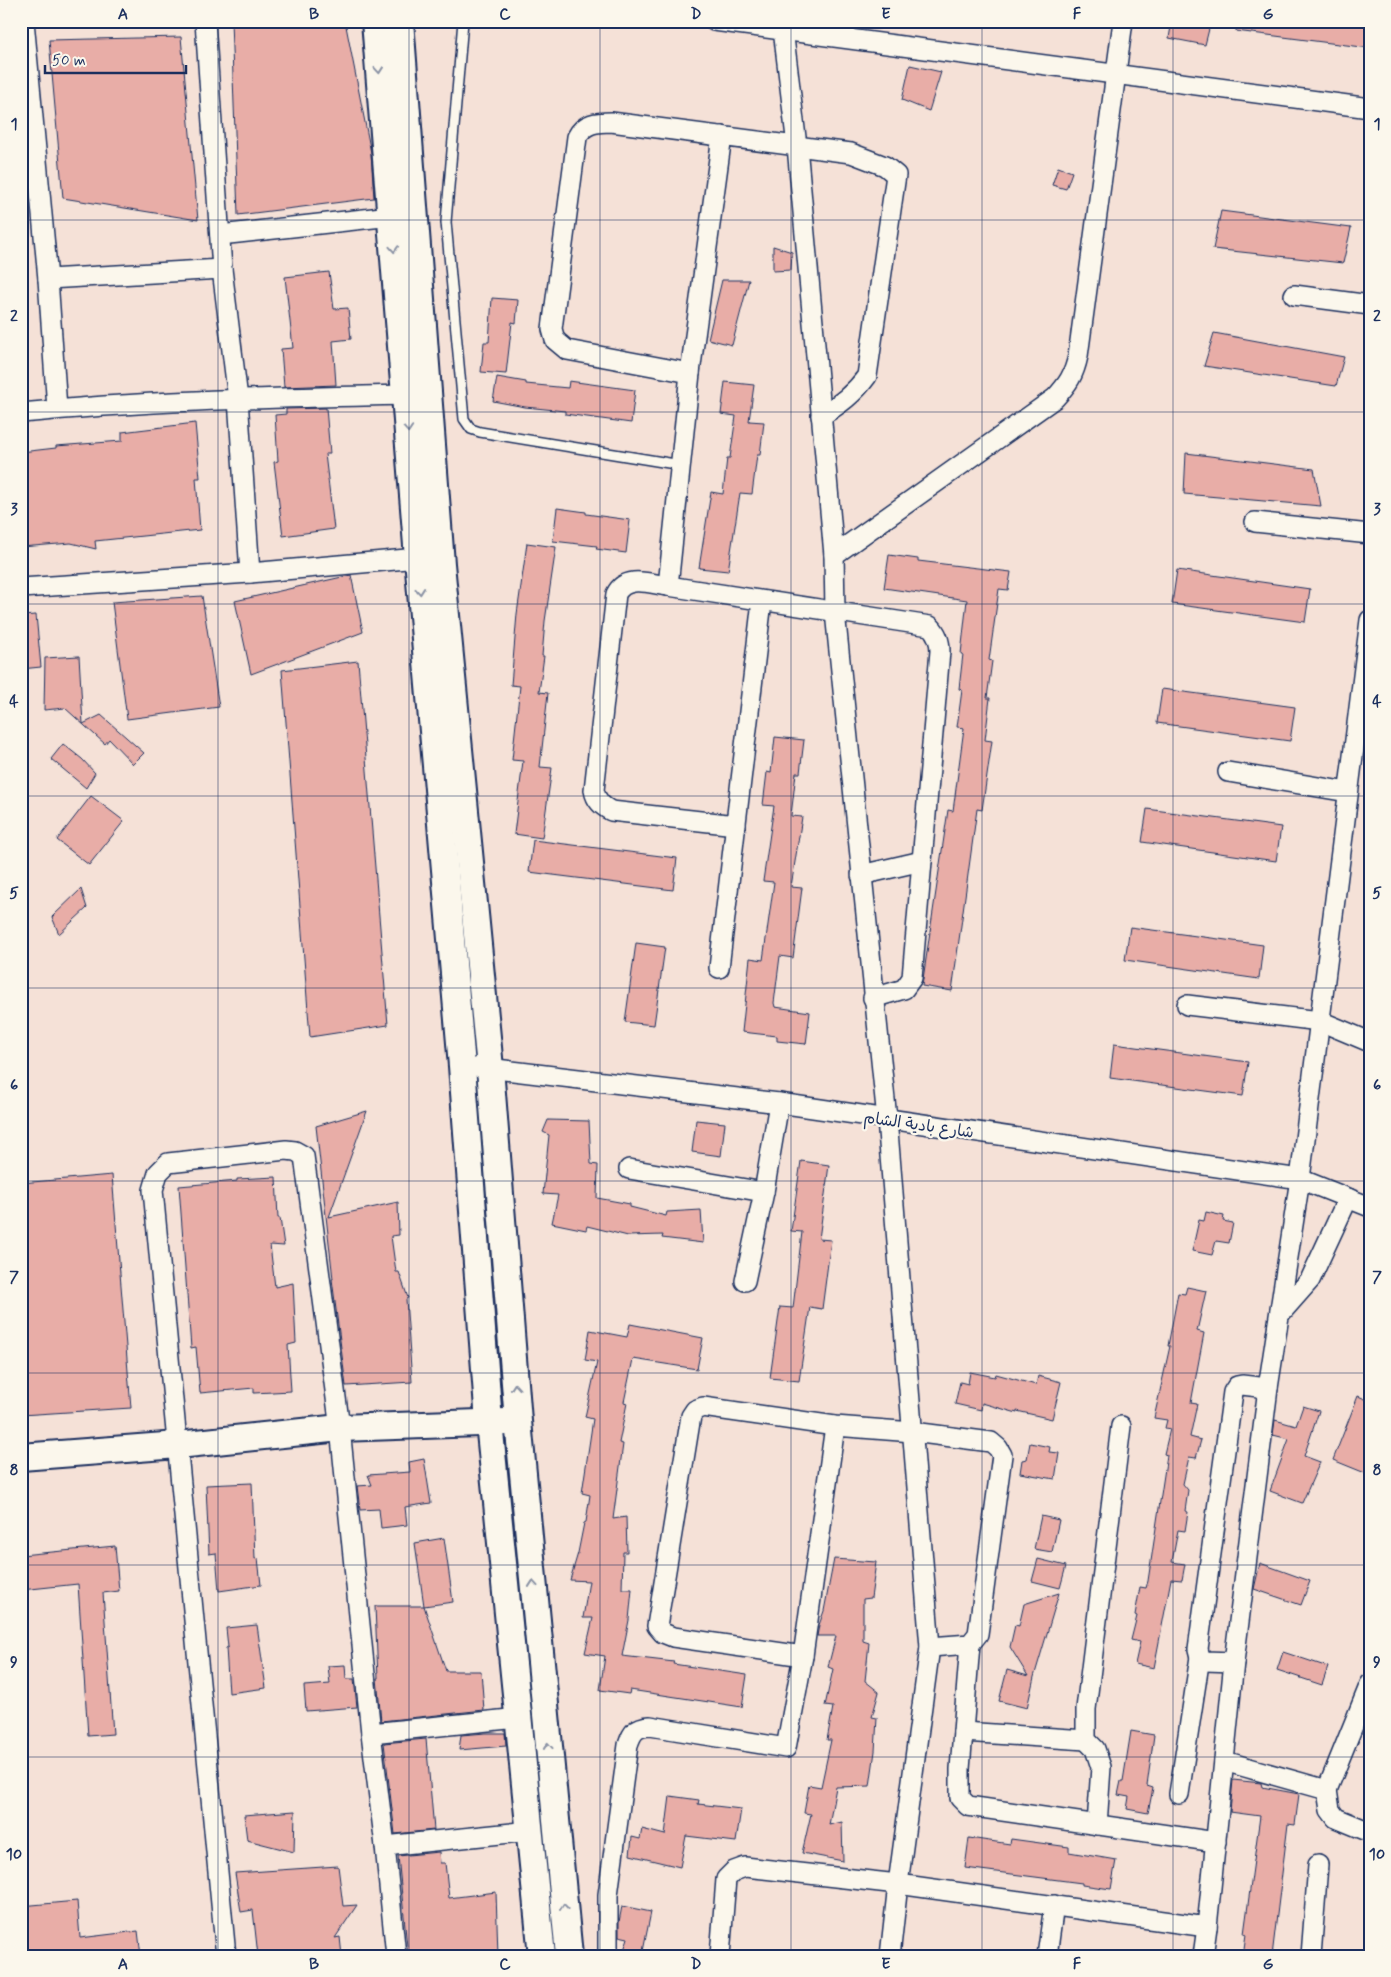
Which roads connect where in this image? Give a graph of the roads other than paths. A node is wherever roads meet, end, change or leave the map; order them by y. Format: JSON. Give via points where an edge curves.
{"nodes":[{"id":1,"x":24,"y":21,"type":"edge"},
{"id":2,"x":205,"y":21,"type":"edge"},
{"id":3,"x":376,"y":21,"type":"edge"},
{"id":4,"x":400,"y":21,"type":"edge"},
{"id":5,"x":463,"y":21,"type":"edge"},
{"id":6,"x":714,"y":21,"type":"edge"},
{"id":7,"x":1123,"y":21,"type":"edge"},
{"id":8,"x":782,"y":25,"type":"edge"},
{"id":9,"x":1116,"y":74,"type":"junction"},
{"id":10,"x":1370,"y":108,"type":"edge"},
{"id":11,"x":722,"y":136,"type":"junction"},
{"id":12,"x":797,"y":146,"type":"junction"},
{"id":13,"x":391,"y":216,"type":"junction"},
{"id":14,"x":220,"y":234,"type":"junction"},
{"id":15,"x":222,"y":269,"type":"junction"},
{"id":16,"x":48,"y":279,"type":"junction"},
{"id":17,"x":1294,"y":295,"type":"dead end"},
{"id":18,"x":1370,"y":305,"type":"edge"},
{"id":19,"x":690,"y":373,"type":"junction"},
{"id":20,"x":405,"y":395,"type":"junction"},
{"id":21,"x":238,"y":399,"type":"junction"},
{"id":22,"x":57,"y":409,"type":"junction"},
{"id":23,"x":21,"y":413,"type":"edge"},
{"id":24,"x":821,"y":416,"type":"junction"},
{"id":25,"x":681,"y":465,"type":"junction"},
{"id":26,"x":1255,"y":522,"type":"dead end"},
{"id":27,"x":1370,"y":534,"type":"edge"},
{"id":28,"x":834,"y":556,"type":"junction"},
{"id":29,"x":418,"y":558,"type":"junction"},
{"id":30,"x":250,"y":573,"type":"junction"},
{"id":31,"x":668,"y":586,"type":"junction"},
{"id":32,"x":21,"y":588,"type":"edge"},
{"id":33,"x":762,"y":601,"type":"junction"},
{"id":34,"x":835,"y":612,"type":"junction"},
{"id":35,"x":1370,"y":620,"type":"edge"},
{"id":36,"x":1228,"y":772,"type":"dead end"},
{"id":37,"x":1348,"y":792,"type":"junction"},
{"id":38,"x":451,"y":797,"type":"junction"},
{"id":39,"x":736,"y":825,"type":"junction"},
{"id":40,"x":922,"y":860,"type":"junction"},
{"id":41,"x":862,"y":875,"type":"junction"},
{"id":42,"x":719,"y":968,"type":"dead end"},
{"id":43,"x":873,"y":998,"type":"junction"},
{"id":44,"x":1187,"y":1005,"type":"dead end"},
{"id":45,"x":1320,"y":1022,"type":"junction"},
{"id":46,"x":1370,"y":1042,"type":"edge"},
{"id":47,"x":462,"y":1066,"type":"junction"},
{"id":48,"x":490,"y":1068,"type":"junction"},
{"id":49,"x":779,"y":1104,"type":"junction"},
{"id":50,"x":887,"y":1119,"type":"junction"},
{"id":51,"x":629,"y":1169,"type":"dead end"},
{"id":52,"x":1300,"y":1180,"type":"junction"},
{"id":53,"x":764,"y":1192,"type":"junction"},
{"id":54,"x":1348,"y":1198,"type":"junction"},
{"id":55,"x":1370,"y":1206,"type":"edge"},
{"id":56,"x":745,"y":1281,"type":"dead end"},
{"id":57,"x":1280,"y":1314,"type":"junction"},
{"id":58,"x":1268,"y":1388,"type":"junction"},
{"id":59,"x":518,"y":1421,"type":"junction"},
{"id":60,"x":489,"y":1422,"type":"junction"},
{"id":61,"x":834,"y":1426,"type":"junction"},
{"id":62,"x":1120,"y":1426,"type":"dead end"},
{"id":63,"x":340,"y":1428,"type":"junction"},
{"id":64,"x":913,"y":1432,"type":"junction"},
{"id":65,"x":178,"y":1444,"type":"junction"},
{"id":66,"x":21,"y":1457,"type":"edge"},
{"id":67,"x":970,"y":1644,"type":"junction"},
{"id":68,"x":930,"y":1647,"type":"junction"},
{"id":69,"x":803,"y":1656,"type":"junction"},
{"id":70,"x":1200,"y":1657,"type":"junction"},
{"id":71,"x":1234,"y":1662,"type":"junction"},
{"id":72,"x":1370,"y":1684,"type":"edge"},
{"id":73,"x":519,"y":1718,"type":"junction"},
{"id":74,"x":963,"y":1732,"type":"junction"},
{"id":75,"x":371,"y":1733,"type":"junction"},
{"id":76,"x":1086,"y":1740,"type":"junction"},
{"id":77,"x":1224,"y":1761,"type":"junction"},
{"id":78,"x":1326,"y":1790,"type":"junction"},
{"id":79,"x":1180,"y":1794,"type":"dead end"},
{"id":80,"x":1097,"y":1824,"type":"junction"},
{"id":81,"x":530,"y":1831,"type":"junction"},
{"id":82,"x":1370,"y":1832,"type":"edge"},
{"id":83,"x":1216,"y":1842,"type":"junction"},
{"id":84,"x":385,"y":1846,"type":"junction"},
{"id":85,"x":1318,"y":1865,"type":"dead end"},
{"id":86,"x":898,"y":1884,"type":"junction"},
{"id":87,"x":1054,"y":1906,"type":"junction"},
{"id":88,"x":1207,"y":1927,"type":"junction"},
{"id":89,"x":226,"y":1956,"type":"edge"},
{"id":90,"x":396,"y":1956,"type":"edge"},
{"id":91,"x":542,"y":1956,"type":"edge"},
{"id":92,"x":568,"y":1956,"type":"edge"},
{"id":93,"x":608,"y":1956,"type":"edge"},
{"id":94,"x":720,"y":1956,"type":"edge"},
{"id":95,"x":890,"y":1956,"type":"edge"},
{"id":96,"x":1047,"y":1956,"type":"edge"},
{"id":97,"x":1203,"y":1956,"type":"edge"},
{"id":98,"x":1311,"y":1956,"type":"edge"}],
"edges":[{"from":1,"to":16,"type":"street"},
{"from":2,"to":14,"type":"street"},
{"from":3,"to":13,"type":"street","one_way":true},
{"from":4,"to":38,"type":"street","via":[[441,564]]},
{"from":5,"to":25,"type":"lane","via":[[446,222],[464,419],[471,429],[480,432]]},
{"from":6,"to":8,"type":"street"},
{"from":7,"to":9,"type":"street"},
{"from":8,"to":9,"type":"street"},
{"from":8,"to":12,"type":"street"},
{"from":9,"to":10,"type":"street"},
{"from":9,"to":28,"type":"street","via":[[1078,356],[1065,388]]},
{"from":11,"to":12,"type":"street"},
{"from":11,"to":19,"type":"street"},
{"from":11,"to":19,"type":"street","via":[[596,122],[580,130],[576,146],[552,329],[554,340],[567,350]]},
{"from":12,"to":24,"type":"street"},
{"from":12,"to":24,"type":"street","via":[[851,154],[885,166],[896,175],[867,376],[845,401]]},
{"from":13,"to":14,"type":"street"},
{"from":13,"to":20,"type":"street","one_way":true},
{"from":14,"to":15,"type":"street"},
{"from":15,"to":16,"type":"street"},
{"from":15,"to":21,"type":"street"},
{"from":16,"to":22,"type":"street"},
{"from":17,"to":18,"type":"street"},
{"from":19,"to":25,"type":"street"},
{"from":20,"to":21,"type":"street"},
{"from":20,"to":29,"type":"street","one_way":true},
{"from":21,"to":22,"type":"street"},
{"from":21,"to":30,"type":"street"},
{"from":22,"to":23,"type":"street"},
{"from":24,"to":28,"type":"street"},
{"from":25,"to":31,"type":"street"},
{"from":26,"to":27,"type":"street"},
{"from":28,"to":34,"type":"street"},
{"from":29,"to":30,"type":"street"},
{"from":29,"to":38,"type":"street","one_way":true},
{"from":30,"to":32,"type":"street"},
{"from":31,"to":33,"type":"street"},
{"from":31,"to":39,"type":"street","via":[[632,581],[618,589],[616,594],[595,796],[601,806],[611,812]]},
{"from":33,"to":34,"type":"street"},
{"from":33,"to":39,"type":"street"},
{"from":34,"to":40,"type":"street","via":[[930,626],[940,642]]},
{"from":34,"to":41,"type":"street"},
{"from":35,"to":37,"type":"street"},
{"from":36,"to":37,"type":"street"},
{"from":37,"to":45,"type":"street"},
{"from":38,"to":47,"type":"street"},
{"from":38,"to":48,"type":"street"},
{"from":39,"to":42,"type":"street"},
{"from":40,"to":41,"type":"street"},
{"from":40,"to":43,"type":"street","via":[[912,978],[904,989]]},
{"from":41,"to":43,"type":"street"},
{"from":43,"to":50,"type":"street"},
{"from":44,"to":45,"type":"street"},
{"from":45,"to":46,"type":"street"},
{"from":45,"to":52,"type":"street"},
{"from":47,"to":48,"type":"street","name":"شارع بادية الشام"},
{"from":47,"to":60,"type":"street"},
{"from":48,"to":49,"type":"street","name":"شارع بادية الشام"},
{"from":59,"to":48,"type":"street","one_way":true},
{"from":49,"to":50,"type":"street","name":"شارع بادية الشام"},
{"from":49,"to":53,"type":"street"},
{"from":50,"to":52,"type":"street","name":"شارع بادية الشام"},
{"from":50,"to":64,"type":"street"},
{"from":51,"to":53,"type":"street"},
{"from":52,"to":54,"type":"street","name":"شارع بادية الشام"},
{"from":52,"to":57,"type":"street"},
{"from":53,"to":56,"type":"street"},
{"from":54,"to":55,"type":"street","name":"شارع بادية الشام"},
{"from":54,"to":57,"type":"street","via":[[1310,1280]]},
{"from":57,"to":58,"type":"street"},
{"from":58,"to":70,"type":"street","via":[[1242,1385],[1233,1392],[1198,1649]]},
{"from":58,"to":71,"type":"street"},
{"from":59,"to":60,"type":"street"},
{"from":92,"to":59,"type":"street","one_way":true},
{"from":60,"to":63,"type":"street"},
{"from":60,"to":73,"type":"street"},
{"from":61,"to":64,"type":"street"},
{"from":61,"to":69,"type":"street"},
{"from":61,"to":69,"type":"street","via":[[703,1407],[695,1410],[690,1416],[657,1626],[673,1637]]},
{"from":62,"to":76,"type":"street","via":[[1086,1710]]},
{"from":63,"to":65,"type":"street"},
{"from":63,"to":65,"type":"street","via":[[304,1156],[286,1150],[168,1163],[158,1173],[153,1190]]},
{"from":63,"to":75,"type":"street"},
{"from":64,"to":67,"type":"street","via":[[991,1442],[1002,1454],[978,1634]]},
{"from":64,"to":68,"type":"street"},
{"from":65,"to":66,"type":"street"},
{"from":65,"to":89,"type":"street"},
{"from":67,"to":68,"type":"street"},
{"from":67,"to":74,"type":"street"},
{"from":68,"to":86,"type":"street"},
{"from":69,"to":93,"type":"street","via":[[786,1748],[650,1726],[632,1732],[608,1895]]},
{"from":70,"to":71,"type":"street","via":[[1206,1661]]},
{"from":70,"to":79,"type":"street"},
{"from":71,"to":77,"type":"street"},
{"from":72,"to":78,"type":"street"},
{"from":73,"to":75,"type":"street"},
{"from":73,"to":81,"type":"street"},
{"from":74,"to":76,"type":"street"},
{"from":74,"to":80,"type":"street","via":[[960,1798],[968,1806]]},
{"from":75,"to":84,"type":"street"},
{"from":76,"to":80,"type":"street","via":[[1095,1749],[1101,1767]]},
{"from":77,"to":78,"type":"street"},
{"from":77,"to":83,"type":"street"},
{"from":78,"to":82,"type":"street","via":[[1330,1810],[1336,1818]]},
{"from":80,"to":83,"type":"street"},
{"from":81,"to":84,"type":"street"},
{"from":81,"to":91,"type":"street"},
{"from":83,"to":88,"type":"street"},
{"from":84,"to":90,"type":"street"},
{"from":85,"to":98,"type":"street"},
{"from":86,"to":87,"type":"street"},
{"from":86,"to":94,"type":"street","via":[[745,1867],[734,1871],[726,1879]]},
{"from":86,"to":95,"type":"street"},
{"from":87,"to":88,"type":"street"},
{"from":87,"to":96,"type":"street"},
{"from":88,"to":97,"type":"street"}]}
